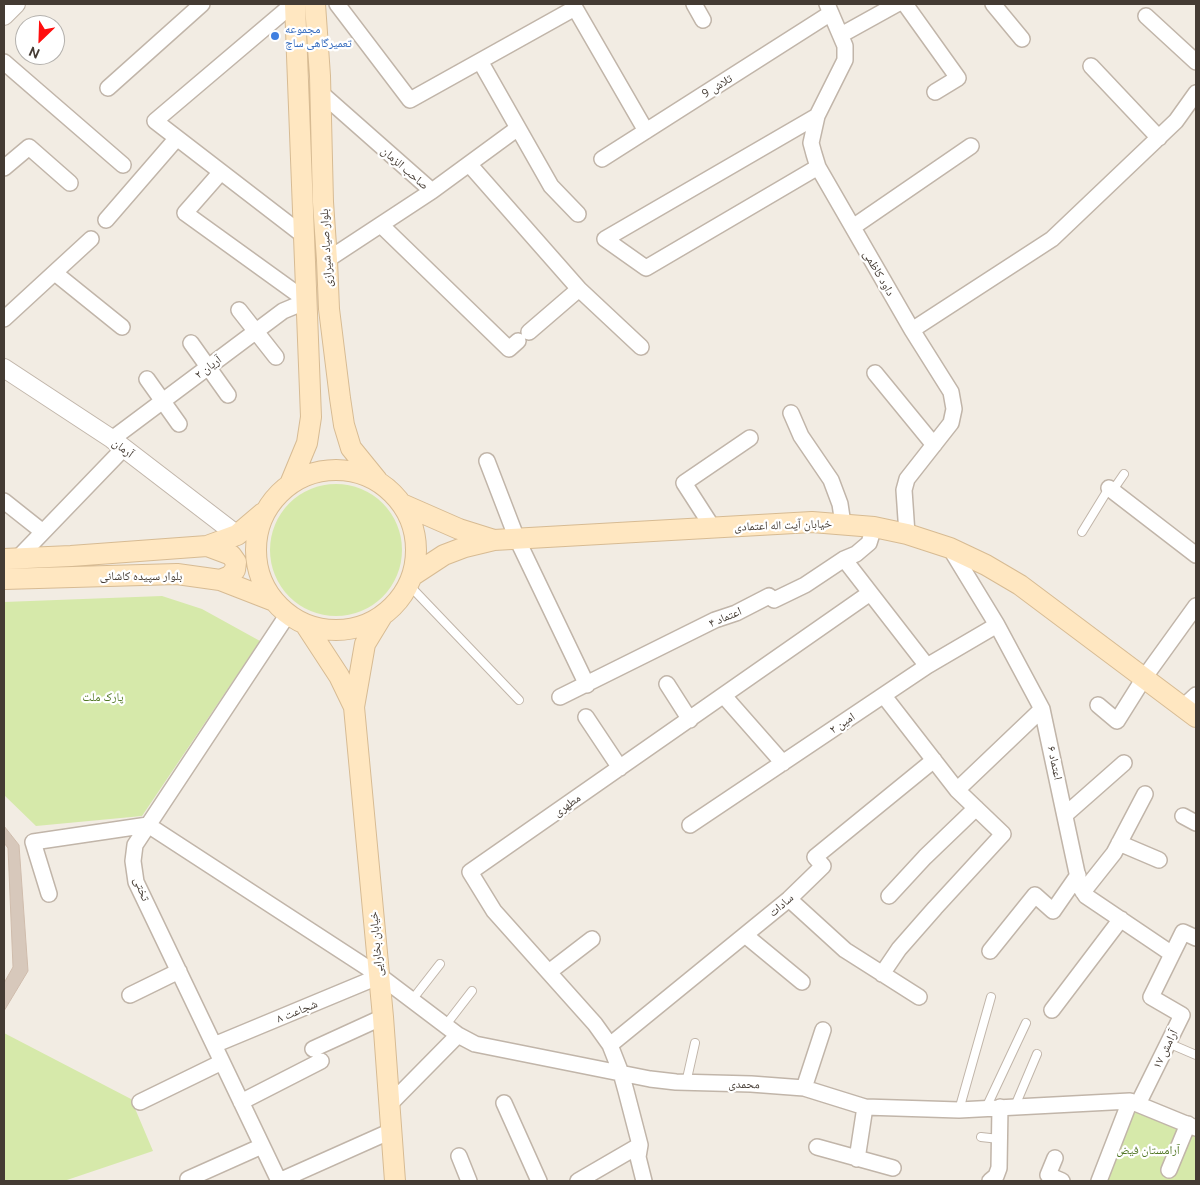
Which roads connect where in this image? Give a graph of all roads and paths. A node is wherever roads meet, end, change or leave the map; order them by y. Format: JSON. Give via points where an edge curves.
{"nodes":[{"id":1,"x":16,"y":4,"type":"edge"},
{"id":2,"x":202,"y":4,"type":"edge"},
{"id":3,"x":294,"y":4,"type":"edge"},
{"id":4,"x":315,"y":4,"type":"edge"},
{"id":5,"x":337,"y":4,"type":"edge"},
{"id":6,"x":694,"y":4,"type":"edge"},
{"id":7,"x":897,"y":4,"type":"edge"},
{"id":8,"x":905,"y":4,"type":"edge"},
{"id":9,"x":993,"y":4,"type":"edge"},
{"id":10,"x":829,"y":9,"type":"edge"},
{"id":11,"x":4,"y":16,"type":"edge"},
{"id":12,"x":1146,"y":16,"type":"dead end"},
{"id":13,"x":703,"y":20,"type":"dead end"},
{"id":14,"x":841,"y":35,"type":"junction"},
{"id":15,"x":1022,"y":39,"type":"dead end"},
{"id":16,"x":480,"y":61,"type":"junction"},
{"id":17,"x":4,"y":62,"type":"edge"},
{"id":18,"x":1196,"y":62,"type":"edge"},
{"id":19,"x":1091,"y":66,"type":"dead end"},
{"id":20,"x":108,"y":88,"type":"dead end"},
{"id":21,"x":935,"y":92,"type":"dead end"},
{"id":22,"x":321,"y":93,"type":"junction"},
{"id":23,"x":1196,"y":93,"type":"edge"},
{"id":24,"x":817,"y":116,"type":"junction"},
{"id":25,"x":518,"y":128,"type":"junction"},
{"id":26,"x":646,"y":131,"type":"junction"},
{"id":27,"x":177,"y":138,"type":"junction"},
{"id":28,"x":1158,"y":138,"type":"junction"},
{"id":29,"x":970,"y":146,"type":"dead end"},
{"id":30,"x":602,"y":159,"type":"dead end"},
{"id":31,"x":469,"y":164,"type":"junction"},
{"id":32,"x":123,"y":165,"type":"dead end"},
{"id":33,"x":818,"y":167,"type":"junction"},
{"id":34,"x":4,"y":168,"type":"edge"},
{"id":35,"x":221,"y":172,"type":"junction"},
{"id":36,"x":70,"y":183,"type":"dead end"},
{"id":37,"x":432,"y":191,"type":"junction"},
{"id":38,"x":578,"y":214,"type":"dead end"},
{"id":39,"x":106,"y":220,"type":"dead end"},
{"id":40,"x":380,"y":225,"type":"junction"},
{"id":41,"x":853,"y":227,"type":"junction"},
{"id":42,"x":303,"y":235,"type":"junction"},
{"id":43,"x":91,"y":239,"type":"dead end"},
{"id":44,"x":328,"y":260,"type":"junction"},
{"id":45,"x":55,"y":273,"type":"junction"},
{"id":46,"x":579,"y":289,"type":"junction"},
{"id":47,"x":307,"y":301,"type":"junction"},
{"id":48,"x":239,"y":310,"type":"dead end"},
{"id":49,"x":4,"y":319,"type":"edge"},
{"id":50,"x":122,"y":327,"type":"dead end"},
{"id":51,"x":912,"y":330,"type":"junction"},
{"id":52,"x":255,"y":332,"type":"junction"},
{"id":53,"x":191,"y":343,"type":"dead end"},
{"id":54,"x":640,"y":347,"type":"dead end"},
{"id":55,"x":276,"y":357,"type":"dead end"},
{"id":56,"x":208,"y":367,"type":"junction"},
{"id":57,"x":4,"y":368,"type":"edge"},
{"id":58,"x":875,"y":373,"type":"dead end"},
{"id":59,"x":147,"y":379,"type":"dead end"},
{"id":60,"x":228,"y":394,"type":"dead end"},
{"id":61,"x":163,"y":401,"type":"junction"},
{"id":62,"x":791,"y":412,"type":"dead end"},
{"id":63,"x":179,"y":424,"type":"dead end"},
{"id":64,"x":750,"y":438,"type":"dead end"},
{"id":65,"x":118,"y":443,"type":"junction"},
{"id":66,"x":934,"y":445,"type":"junction"},
{"id":67,"x":487,"y":461,"type":"dead end"},
{"id":68,"x":1124,"y":474,"type":"dead end"},
{"id":69,"x":378,"y":481,"type":"junction"},
{"id":70,"x":290,"y":484,"type":"junction"},
{"id":71,"x":1111,"y":489,"type":"junction"},
{"id":72,"x":4,"y":501,"type":"edge"},
{"id":73,"x":402,"y":504,"type":"junction"},
{"id":74,"x":266,"y":510,"type":"junction"},
{"id":75,"x":843,"y":524,"type":"junction"},
{"id":76,"x":874,"y":527,"type":"junction"},
{"id":77,"x":713,"y":528,"type":"junction"},
{"id":78,"x":43,"y":532,"type":"junction"},
{"id":79,"x":1082,"y":532,"type":"dead end"},
{"id":80,"x":907,"y":534,"type":"junction"},
{"id":81,"x":237,"y":535,"type":"junction"},
{"id":82,"x":517,"y":539,"type":"junction"},
{"id":83,"x":494,"y":540,"type":"junction"},
{"id":84,"x":207,"y":546,"type":"junction"},
{"id":85,"x":950,"y":548,"type":"junction"},
{"id":86,"x":1196,"y":555,"type":"edge"},
{"id":87,"x":11,"y":559,"type":"edge"},
{"id":88,"x":844,"y":559,"type":"junction"},
{"id":89,"x":4,"y":578,"type":"edge"},
{"id":90,"x":220,"y":580,"type":"junction"},
{"id":91,"x":411,"y":580,"type":"junction"},
{"id":92,"x":870,"y":593,"type":"junction"},
{"id":93,"x":1196,"y":606,"type":"edge"},
{"id":94,"x":281,"y":608,"type":"junction"},
{"id":95,"x":382,"y":616,"type":"junction"},
{"id":96,"x":305,"y":624,"type":"junction"},
{"id":97,"x":997,"y":625,"type":"junction"},
{"id":98,"x":927,"y":666,"type":"junction"},
{"id":99,"x":1144,"y":678,"type":"junction"},
{"id":100,"x":667,"y":684,"type":"dead end"},
{"id":101,"x":587,"y":685,"type":"junction"},
{"id":102,"x":724,"y":696,"type":"junction"},
{"id":103,"x":884,"y":696,"type":"junction"},
{"id":104,"x":560,"y":697,"type":"dead end"},
{"id":105,"x":519,"y":700,"type":"dead end"},
{"id":106,"x":1098,"y":705,"type":"dead end"},
{"id":107,"x":1192,"y":706,"type":"edge"},
{"id":108,"x":354,"y":707,"type":"junction"},
{"id":109,"x":1042,"y":709,"type":"junction"},
{"id":110,"x":586,"y":717,"type":"dead end"},
{"id":111,"x":690,"y":720,"type":"junction"},
{"id":112,"x":934,"y":760,"type":"junction"},
{"id":113,"x":783,"y":763,"type":"junction"},
{"id":114,"x":1124,"y":763,"type":"dead end"},
{"id":115,"x":620,"y":768,"type":"junction"},
{"id":116,"x":957,"y":790,"type":"junction"},
{"id":117,"x":1145,"y":794,"type":"dead end"},
{"id":118,"x":976,"y":808,"type":"junction"},
{"id":119,"x":1065,"y":815,"type":"junction"},
{"id":120,"x":148,"y":825,"type":"junction"},
{"id":121,"x":690,"y":825,"type":"dead end"},
{"id":122,"x":1119,"y":843,"type":"junction"},
{"id":123,"x":1159,"y":860,"type":"dead end"},
{"id":124,"x":1078,"y":875,"type":"junction"},
{"id":125,"x":1083,"y":892,"type":"junction"},
{"id":126,"x":49,"y":894,"type":"dead end"},
{"id":127,"x":889,"y":896,"type":"dead end"},
{"id":128,"x":789,"y":899,"type":"junction"},
{"id":129,"x":1121,"y":920,"type":"junction"},
{"id":130,"x":745,"y":935,"type":"junction"},
{"id":131,"x":1196,"y":938,"type":"edge"},
{"id":132,"x":592,"y":939,"type":"dead end"},
{"id":133,"x":990,"y":951,"type":"dead end"},
{"id":134,"x":1172,"y":954,"type":"junction"},
{"id":135,"x":440,"y":964,"type":"dead end"},
{"id":136,"x":179,"y":971,"type":"junction"},
{"id":137,"x":550,"y":972,"type":"junction"},
{"id":138,"x":882,"y":974,"type":"junction"},
{"id":139,"x":380,"y":976,"type":"junction"},
{"id":140,"x":802,"y":982,"type":"dead end"},
{"id":141,"x":472,"y":990,"type":"dead end"},
{"id":142,"x":130,"y":995,"type":"dead end"},
{"id":143,"x":918,"y":997,"type":"dead end"},
{"id":144,"x":991,"y":997,"type":"dead end"},
{"id":145,"x":412,"y":1000,"type":"junction"},
{"id":146,"x":1052,"y":1010,"type":"dead end"},
{"id":147,"x":383,"y":1017,"type":"junction"},
{"id":148,"x":1026,"y":1023,"type":"dead end"},
{"id":149,"x":445,"y":1026,"type":"junction"},
{"id":150,"x":823,"y":1030,"type":"dead end"},
{"id":151,"x":458,"y":1035,"type":"junction"},
{"id":152,"x":1168,"y":1042,"type":"junction"},
{"id":153,"x":695,"y":1043,"type":"dead end"},
{"id":154,"x":214,"y":1045,"type":"junction"},
{"id":155,"x":610,"y":1045,"type":"junction"},
{"id":156,"x":1037,"y":1054,"type":"dead end"},
{"id":157,"x":1196,"y":1055,"type":"edge"},
{"id":158,"x":222,"y":1062,"type":"junction"},
{"id":159,"x":622,"y":1072,"type":"junction"},
{"id":160,"x":686,"y":1083,"type":"junction"},
{"id":161,"x":804,"y":1088,"type":"junction"},
{"id":162,"x":140,"y":1102,"type":"dead end"},
{"id":163,"x":241,"y":1102,"type":"junction"},
{"id":164,"x":504,"y":1103,"type":"dead end"},
{"id":165,"x":1134,"y":1103,"type":"junction"},
{"id":166,"x":390,"y":1104,"type":"junction"},
{"id":167,"x":865,"y":1107,"type":"junction"},
{"id":168,"x":1000,"y":1107,"type":"junction"},
{"id":169,"x":959,"y":1110,"type":"junction"},
{"id":170,"x":1192,"y":1126,"type":"edge"},
{"id":171,"x":391,"y":1131,"type":"junction"},
{"id":172,"x":981,"y":1137,"type":"dead end"},
{"id":173,"x":999,"y":1139,"type":"junction"},
{"id":174,"x":640,"y":1145,"type":"junction"},
{"id":175,"x":262,"y":1146,"type":"junction"},
{"id":176,"x":817,"y":1147,"type":"dead end"},
{"id":177,"x":459,"y":1156,"type":"dead end"},
{"id":178,"x":1055,"y":1158,"type":"dead end"},
{"id":179,"x":857,"y":1159,"type":"junction"},
{"id":180,"x":893,"y":1168,"type":"dead end"},
{"id":181,"x":1168,"y":1170,"type":"dead end"},
{"id":182,"x":188,"y":1179,"type":"dead end"},
{"id":183,"x":279,"y":1181,"type":"edge"},
{"id":184,"x":395,"y":1181,"type":"edge"},
{"id":185,"x":469,"y":1181,"type":"edge"},
{"id":186,"x":539,"y":1181,"type":"edge"},
{"id":187,"x":578,"y":1181,"type":"edge"},
{"id":188,"x":644,"y":1181,"type":"edge"},
{"id":189,"x":990,"y":1181,"type":"edge"},
{"id":190,"x":1062,"y":1181,"type":"edge"},
{"id":191,"x":1099,"y":1181,"type":"edge"}],
"edges":[{"from":1,"to":11,"type":"street"},
{"from":2,"to":20,"type":"street"},
{"from":3,"to":27,"type":"street","via":[[155,121]]},
{"from":3,"to":42,"type":"main road","name":"بلوار صیاد شیرازی"},
{"from":4,"to":22,"type":"main road","name":"بلوار صیاد شیرازی"},
{"from":5,"to":16,"type":"street","via":[[410,100]]},
{"from":6,"to":13,"type":"street"},
{"from":7,"to":14,"type":"street"},
{"from":8,"to":21,"type":"street","via":[[958,78]]},
{"from":9,"to":15,"type":"street"},
{"from":10,"to":14,"type":"street","name":"داود کاظمی"},
{"from":10,"to":26,"type":"street","name":"تلاش 9"},
{"from":12,"to":18,"type":"street"},
{"from":14,"to":24,"type":"street","name":"داود کاظمی","via":[[845,60]]},
{"from":16,"to":25,"type":"street"},
{"from":16,"to":26,"type":"street","via":[[575,8]]},
{"from":17,"to":32,"type":"street"},
{"from":19,"to":28,"type":"street"},
{"from":22,"to":37,"type":"street","name":"صاحب الزمان"},
{"from":22,"to":44,"type":"main road","name":"بلوار صیاد شیرازی"},
{"from":23,"to":28,"type":"street","via":[[1176,121]]},
{"from":24,"to":33,"type":"street","name":"داود کاظمی","via":[[811,143]]},
{"from":24,"to":33,"type":"street","via":[[605,238],[646,268]]},
{"from":25,"to":31,"type":"street","name":"صاحب الزمان"},
{"from":25,"to":38,"type":"street","via":[[551,186]]},
{"from":26,"to":30,"type":"street","name":"تلاش 9"},
{"from":27,"to":35,"type":"street"},
{"from":27,"to":39,"type":"street"},
{"from":28,"to":51,"type":"street","via":[[1052,239]]},
{"from":29,"to":41,"type":"street"},
{"from":31,"to":37,"type":"street","name":"صاحب الزمان"},
{"from":31,"to":46,"type":"street"},
{"from":33,"to":41,"type":"street","name":"داود کاظمی"},
{"from":34,"to":36,"type":"street","via":[[30,147]]},
{"from":35,"to":42,"type":"street"},
{"from":35,"to":47,"type":"street","via":[[184,212]]},
{"from":37,"to":40,"type":"street"},
{"from":40,"to":44,"type":"street"},
{"from":40,"to":46,"type":"street","via":[[510,349]]},
{"from":41,"to":51,"type":"street","name":"داود کاظمی"},
{"from":42,"to":47,"type":"main road","name":"بلوار صیاد شیرازی"},
{"from":43,"to":45,"type":"street"},
{"from":44,"to":69,"type":"main road","name":"بلوار صیاد شیرازی","via":[[328,309],[344,425],[351,448]]},
{"from":45,"to":49,"type":"street"},
{"from":45,"to":50,"type":"street"},
{"from":46,"to":54,"type":"street"},
{"from":47,"to":52,"type":"street","name":"آریان ۲","via":[[283,311]]},
{"from":47,"to":70,"type":"main road","name":"بلوار صیاد شیرازی","via":[[310,429]]},
{"from":48,"to":52,"type":"street"},
{"from":51,"to":66,"type":"street","name":"داود کاظمی","via":[[951,392],[954,409],[951,422]]},
{"from":52,"to":55,"type":"street"},
{"from":52,"to":56,"type":"street","name":"آریان ۲"},
{"from":53,"to":56,"type":"street"},
{"from":56,"to":60,"type":"street"},
{"from":56,"to":61,"type":"street","name":"آریان ۲"},
{"from":57,"to":65,"type":"street","name":"آرمان"},
{"from":58,"to":66,"type":"street"},
{"from":59,"to":61,"type":"street"},
{"from":61,"to":63,"type":"street"},
{"from":61,"to":65,"type":"street","name":"آریان ۲"},
{"from":62,"to":75,"type":"street","via":[[801,436],[831,480]]},
{"from":64,"to":77,"type":"street","via":[[684,483]]},
{"from":65,"to":78,"type":"street","name":"آریان ۲"},
{"from":65,"to":81,"type":"street","name":"آرمان"},
{"from":66,"to":80,"type":"street","name":"داود کاظمی","via":[[907,479],[904,490]]},
{"from":67,"to":82,"type":"street"},
{"from":68,"to":71,"type":"lane"},
{"from":69,"to":70,"type":"main road","via":[[342,470],[324,470]]},
{"from":69,"to":73,"type":"main road"},
{"from":70,"to":74,"type":"main road"},
{"from":71,"to":79,"type":"lane"},
{"from":71,"to":86,"type":"street"},
{"from":72,"to":78,"type":"street"},
{"from":73,"to":83,"type":"main road","via":[[459,529]]},
{"from":73,"to":91,"type":"main road","via":[[413,527],[417,552]]},
{"from":74,"to":81,"type":"main road","name":"بلوار سپیده کاشانی"},
{"from":74,"to":94,"type":"main road","via":[[257,533],[256,557],[262,580]]},
{"from":75,"to":76,"type":"main road","name":"خیابان آیت اله اعتمادی"},
{"from":75,"to":77,"type":"main road","name":"خیابان آیت اله اعتمادی","via":[[812,522]]},
{"from":76,"to":80,"type":"main road","name":"خیابان آیت اله اعتمادی"},
{"from":76,"to":88,"type":"street","name":"اعتماد ۴","via":[[869,543]]},
{"from":77,"to":82,"type":"main road","name":"خیابان آیت اله اعتمادی"},
{"from":78,"to":87,"type":"street","name":"آریان ۲"},
{"from":80,"to":85,"type":"main road","name":"خیابان آیت اله اعتمادی"},
{"from":81,"to":84,"type":"main road","name":"بلوار سپیده کاشانی"},
{"from":82,"to":83,"type":"main road","name":"خیابان آیت اله اعتمادی"},
{"from":82,"to":101,"type":"street"},
{"from":83,"to":91,"type":"main road","via":[[444,555]]},
{"from":84,"to":87,"type":"main road","name":"بلوار سپیده کاشانی"},
{"from":84,"to":90,"type":"main road","via":[[231,555],[236,562],[230,576]]},
{"from":85,"to":97,"type":"street","name":"اعتماد ۶"},
{"from":85,"to":99,"type":"main road","name":"خیابان آیت اله اعتمادی","via":[[1020,586]]},
{"from":88,"to":92,"type":"street"},
{"from":88,"to":101,"type":"street","name":"اعتماد ۴","via":[[774,600],[769,596],[715,620]]},
{"from":89,"to":90,"type":"main road","name":"بلوار سپیده کاشانی","via":[[177,574]]},
{"from":90,"to":94,"type":"main road","name":"بلوار سپیده کاشانی"},
{"from":91,"to":95,"type":"main road","via":[[398,602]]},
{"from":91,"to":105,"type":"lane"},
{"from":92,"to":98,"type":"street"},
{"from":92,"to":102,"type":"street","name":"مطهری"},
{"from":93,"to":99,"type":"street"},
{"from":94,"to":96,"type":"main road"},
{"from":94,"to":120,"type":"street","name":"تختی"},
{"from":95,"to":96,"type":"main road","via":[[345,630],[325,630]]},
{"from":95,"to":108,"type":"main road","name":"خیابان بخارایی","via":[[365,644]]},
{"from":96,"to":108,"type":"main road","name":"خیابان بخارایی","via":[[339,676]]},
{"from":97,"to":98,"type":"street","name":"امین ۲"},
{"from":97,"to":109,"type":"street","name":"اعتماد ۶"},
{"from":98,"to":103,"type":"street","name":"امین ۲"},
{"from":99,"to":106,"type":"street","via":[[1116,721]]},
{"from":99,"to":107,"type":"main road","name":"خیابان آیت اله اعتمادی"},
{"from":100,"to":111,"type":"street"},
{"from":101,"to":104,"type":"street","name":"اعتماد ۴"},
{"from":102,"to":111,"type":"street","name":"مطهری"},
{"from":102,"to":113,"type":"street"},
{"from":103,"to":112,"type":"street"},
{"from":103,"to":113,"type":"street","name":"امین ۲"},
{"from":108,"to":139,"type":"main road","name":"خیابان بخارایی"},
{"from":109,"to":116,"type":"street"},
{"from":109,"to":119,"type":"street","name":"اعتماد ۶"},
{"from":110,"to":115,"type":"street"},
{"from":111,"to":115,"type":"street","name":"مطهری"},
{"from":112,"to":116,"type":"street"},
{"from":112,"to":128,"type":"street","name":"سادات","via":[[815,857],[822,866]]},
{"from":113,"to":121,"type":"street","name":"امین ۲"},
{"from":114,"to":119,"type":"street"},
{"from":115,"to":137,"type":"street","name":"مطهری","via":[[470,872],[494,911]]},
{"from":116,"to":118,"type":"street"},
{"from":117,"to":122,"type":"street"},
{"from":118,"to":127,"type":"street"},
{"from":118,"to":138,"type":"street","via":[[1003,834],[899,949]]},
{"from":119,"to":124,"type":"street","name":"اعتماد ۶"},
{"from":120,"to":126,"type":"street","via":[[33,842]]},
{"from":120,"to":136,"type":"street","name":"تختی","via":[[135,845],[136,882]]},
{"from":120,"to":139,"type":"street","name":"محمدی"},
{"from":122,"to":123,"type":"street"},
{"from":122,"to":125,"type":"street"},
{"from":124,"to":125,"type":"street","name":"اعتماد ۶"},
{"from":124,"to":133,"type":"street","via":[[1052,911],[1035,895]]},
{"from":125,"to":129,"type":"street"},
{"from":128,"to":130,"type":"street","name":"سادات"},
{"from":128,"to":138,"type":"street","via":[[845,950]]},
{"from":129,"to":134,"type":"street"},
{"from":129,"to":146,"type":"street"},
{"from":130,"to":140,"type":"street"},
{"from":130,"to":155,"type":"street","name":"سادات"},
{"from":131,"to":134,"type":"street","via":[[1183,932]]},
{"from":132,"to":137,"type":"street"},
{"from":134,"to":152,"type":"street","name":"آرامش ۱۷","via":[[1151,997],[1182,1015]]},
{"from":135,"to":145,"type":"lane"},
{"from":136,"to":142,"type":"street"},
{"from":136,"to":154,"type":"street","name":"تختی"},
{"from":137,"to":155,"type":"street","name":"مطهری"},
{"from":138,"to":143,"type":"street"},
{"from":139,"to":145,"type":"street","name":"محمدی"},
{"from":139,"to":147,"type":"main road","name":"خیابان بخارایی"},
{"from":139,"to":154,"type":"street","name":"شجاعت ۸"},
{"from":141,"to":149,"type":"lane"},
{"from":144,"to":169,"type":"lane"},
{"from":145,"to":149,"type":"street","name":"محمدی"},
{"from":147,"to":163,"type":"street"},
{"from":147,"to":166,"type":"main road","name":"خیابان بخارایی"},
{"from":148,"to":168,"type":"lane"},
{"from":149,"to":151,"type":"street","name":"محمدی"},
{"from":150,"to":161,"type":"street"},
{"from":151,"to":159,"type":"street","name":"محمدی","via":[[474,1044]]},
{"from":151,"to":166,"type":"street"},
{"from":152,"to":157,"type":"lane"},
{"from":152,"to":165,"type":"street","name":"آرامش ۱۷"},
{"from":153,"to":160,"type":"lane"},
{"from":154,"to":158,"type":"street","name":"تختی"},
{"from":155,"to":159,"type":"street","name":"مطهری"},
{"from":156,"to":168,"type":"lane"},
{"from":158,"to":162,"type":"street"},
{"from":158,"to":163,"type":"street","name":"تختی"},
{"from":159,"to":160,"type":"street","name":"محمدی"},
{"from":159,"to":174,"type":"street","name":"مطهری"},
{"from":160,"to":161,"type":"street","name":"محمدی"},
{"from":161,"to":167,"type":"street","name":"محمدی"},
{"from":163,"to":175,"type":"street","name":"تختی"},
{"from":164,"to":186,"type":"street"},
{"from":165,"to":168,"type":"street","name":"محمدی"},
{"from":165,"to":170,"type":"street"},
{"from":165,"to":191,"type":"street","name":"آرامش ۱۷"},
{"from":166,"to":171,"type":"main road","name":"خیابان بخارایی"},
{"from":167,"to":169,"type":"street","name":"محمدی"},
{"from":167,"to":179,"type":"street"},
{"from":168,"to":169,"type":"street","name":"محمدی"},
{"from":168,"to":173,"type":"street"},
{"from":170,"to":181,"type":"street"},
{"from":171,"to":183,"type":"street"},
{"from":171,"to":184,"type":"main road","name":"خیابان بخارایی"},
{"from":172,"to":173,"type":"lane"},
{"from":173,"to":189,"type":"street","via":[[999,1168]]},
{"from":174,"to":187,"type":"street"},
{"from":174,"to":188,"type":"street","name":"مطهری","via":[[638,1156]]},
{"from":175,"to":182,"type":"street"},
{"from":175,"to":183,"type":"street","name":"تختی"},
{"from":176,"to":179,"type":"street"},
{"from":177,"to":185,"type":"street"},
{"from":178,"to":190,"type":"street","via":[[1048,1175]]},
{"from":179,"to":180,"type":"street"}]}
